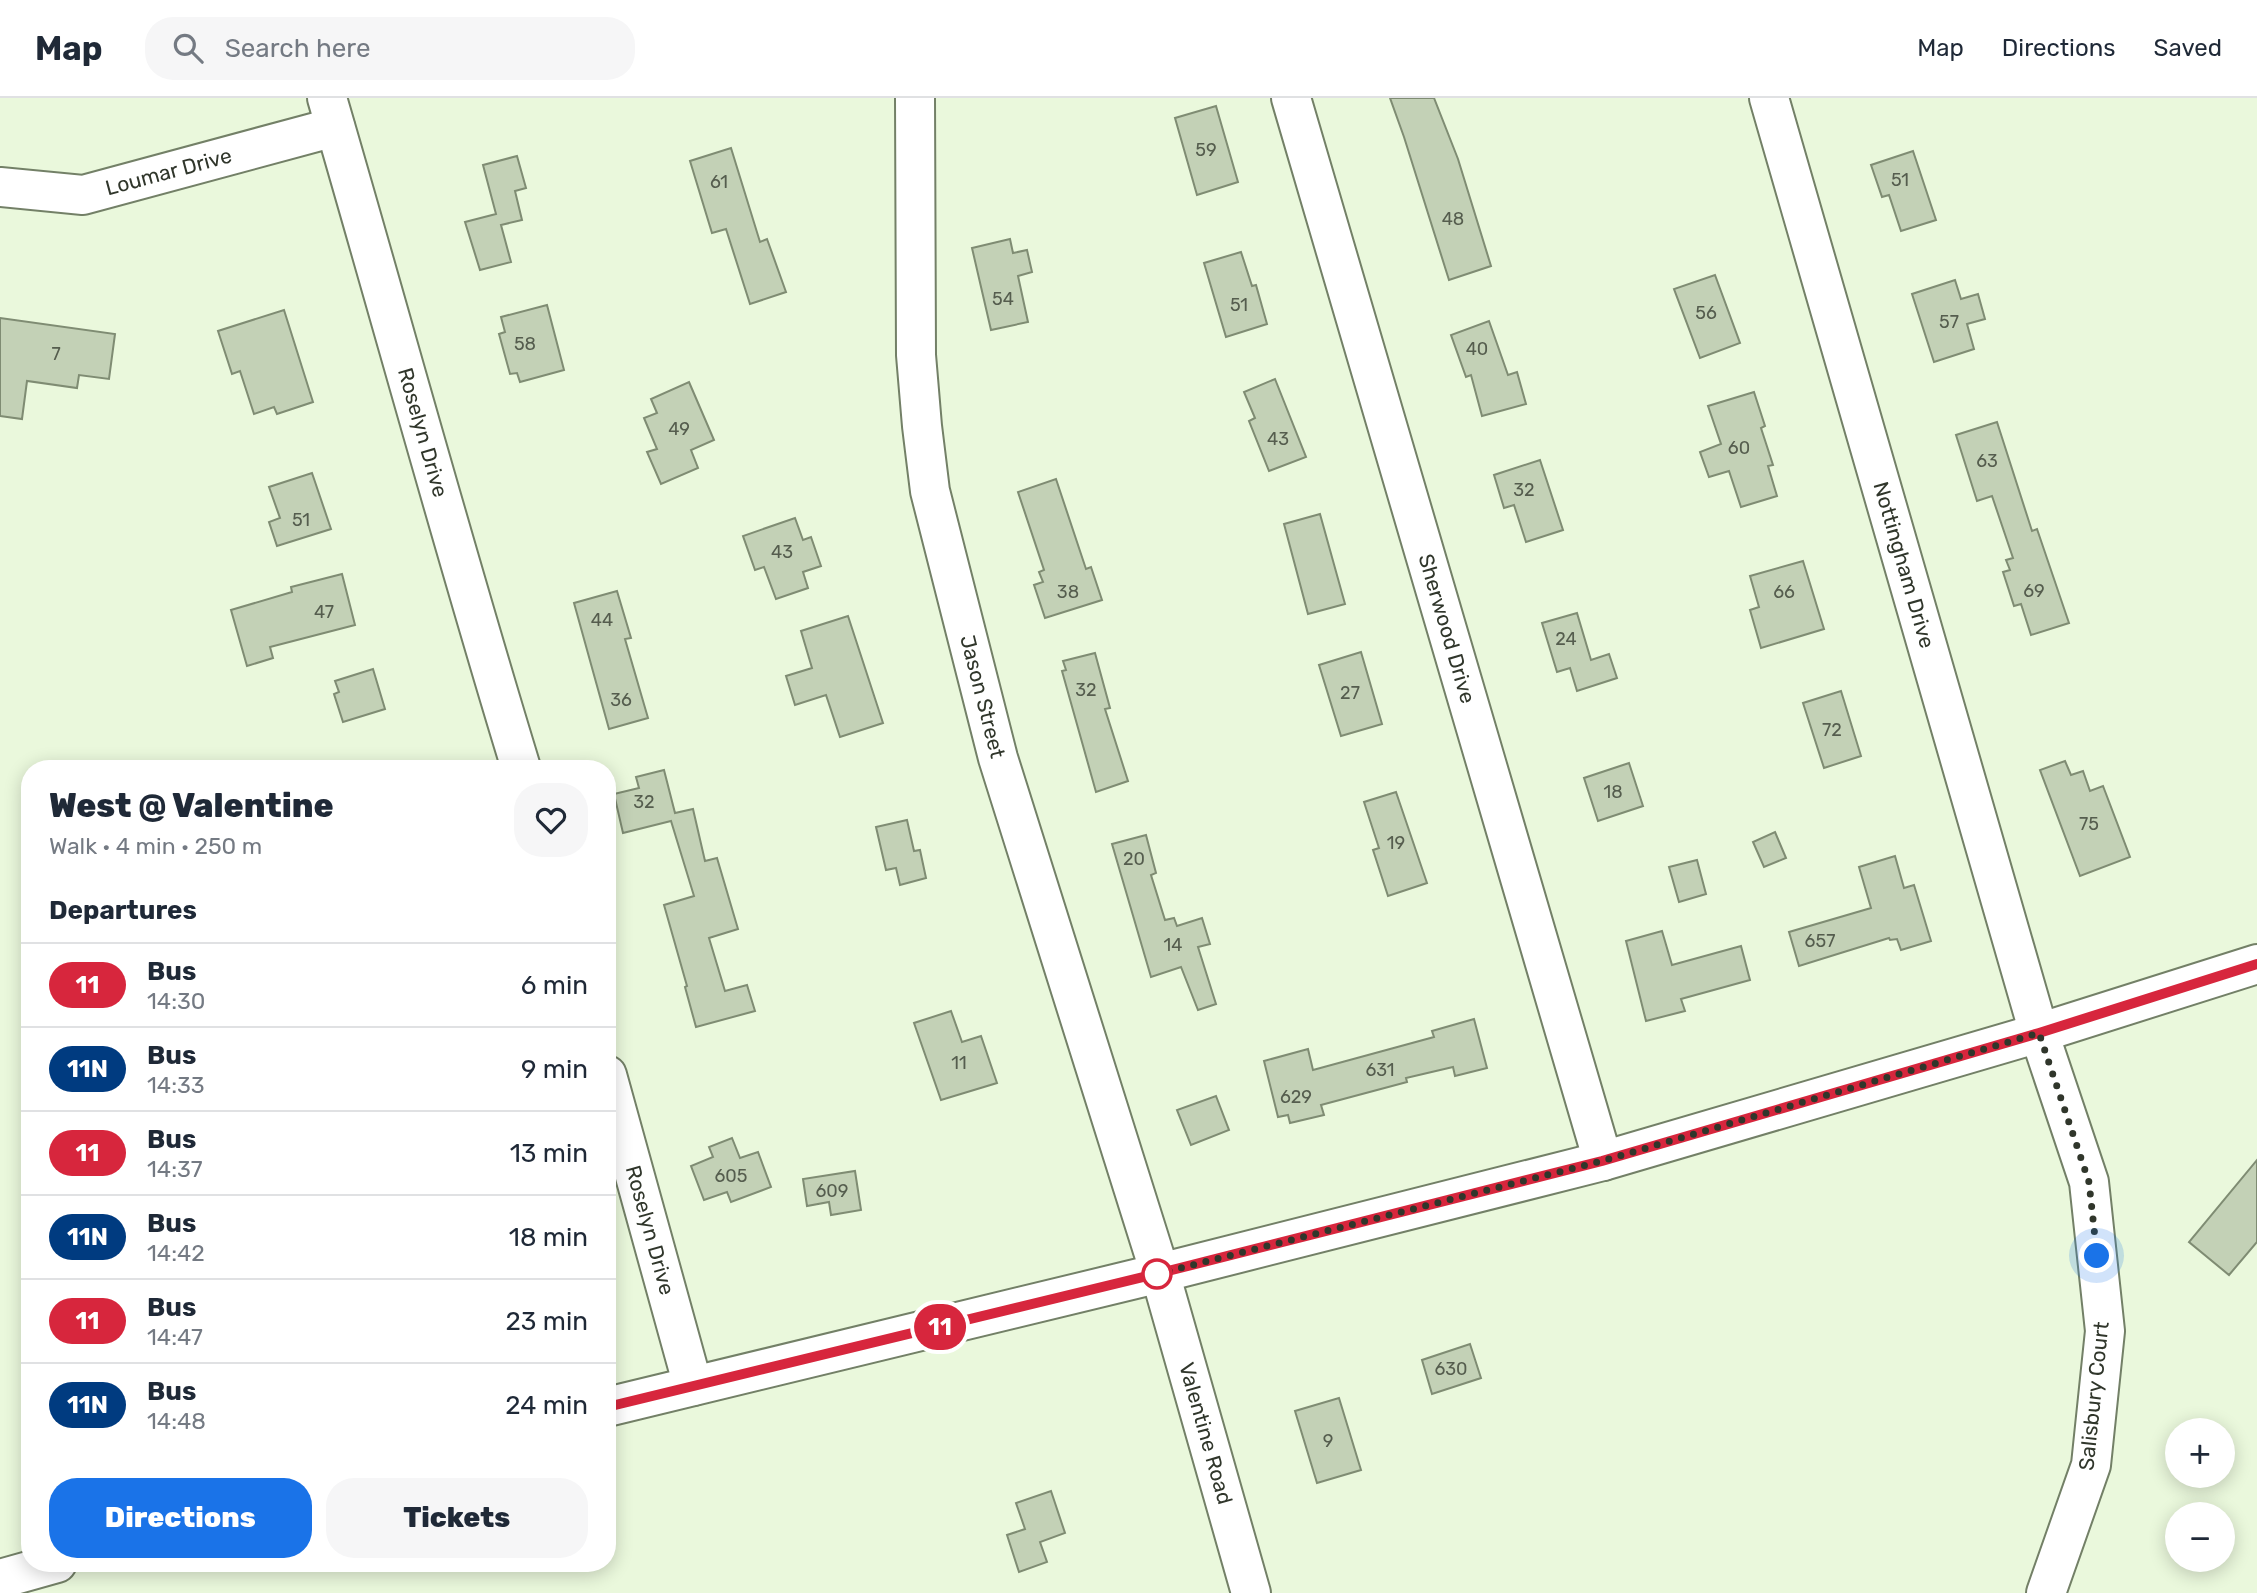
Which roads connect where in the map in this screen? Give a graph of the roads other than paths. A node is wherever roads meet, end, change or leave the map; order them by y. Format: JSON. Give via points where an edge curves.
{"nodes":[{"id":1,"x":915,"y":98,"type":"edge"},
{"id":2,"x":1291,"y":98,"type":"edge"},
{"id":3,"x":1769,"y":98,"type":"edge"},
{"id":4,"x":331,"y":113,"type":"edge"},
{"id":5,"x":0,"y":187,"type":"edge"},
{"id":6,"x":519,"y":760,"type":"edge"},
{"id":7,"x":2257,"y":964,"type":"edge"},
{"id":8,"x":2039,"y":1033,"type":"junction"},
{"id":9,"x":616,"y":1108,"type":"edge"},
{"id":10,"x":1602,"y":1161,"type":"junction"},
{"id":11,"x":1160,"y":1273,"type":"junction"},
{"id":12,"x":693,"y":1386,"type":"junction"},
{"id":13,"x":616,"y":1404,"type":"edge"},
{"id":14,"x":25,"y":1572,"type":"edge"},
{"id":15,"x":0,"y":1579,"type":"edge"},
{"id":16,"x":1251,"y":1593,"type":"edge"},
{"id":17,"x":2046,"y":1593,"type":"edge"}],
"edges":[{"from":1,"to":11,"type":"street","name":"Jason Street","via":[[916,355],[930,491],[998,758]]},
{"from":2,"to":10,"type":"street","name":"Sherwood Drive"},
{"from":3,"to":8,"type":"street","name":"Nottingham Drive"},
{"from":4,"to":5,"type":"street","name":"Loumar Drive","via":[[83,195]]},
{"from":4,"to":6,"type":"street","name":"Roselyn Drive"},
{"from":7,"to":8,"type":"street"},
{"from":8,"to":10,"type":"street"},
{"from":8,"to":17,"type":"street","name":"Salisbury Court","via":[[2089,1182],[2105,1331],[2091,1465]]},
{"from":9,"to":12,"type":"street","name":"Roselyn Drive"},
{"from":10,"to":11,"type":"street"},
{"from":11,"to":12,"type":"street"},
{"from":11,"to":16,"type":"street","name":"Valentine Road"},
{"from":12,"to":13,"type":"street"},
{"from":14,"to":15,"type":"street"}]}
